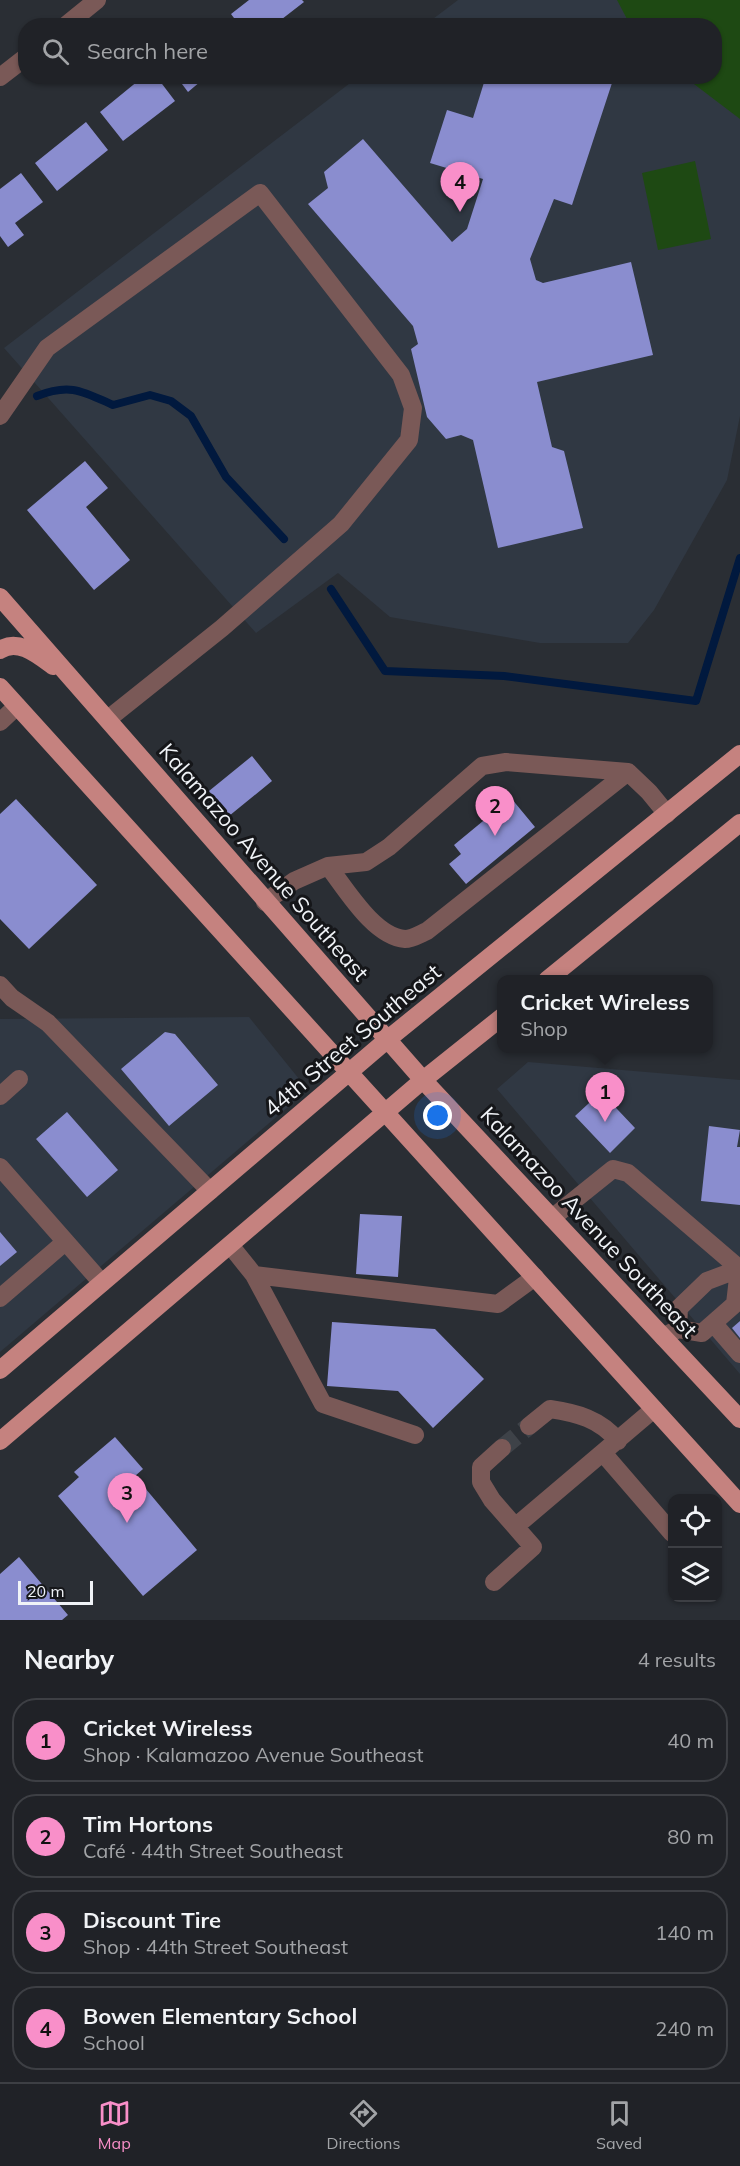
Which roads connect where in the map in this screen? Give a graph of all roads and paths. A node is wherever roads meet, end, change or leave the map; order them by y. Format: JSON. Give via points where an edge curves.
{"nodes":[{"id":1,"x":97,"y":0,"type":"edge"},
{"id":2,"x":75,"y":18,"type":"edge"},
{"id":3,"x":18,"y":63,"type":"edge"},
{"id":4,"x":0,"y":77,"type":"edge"},
{"id":5,"x":0,"y":416,"type":"edge"},
{"id":6,"x":0,"y":597,"type":"edge"},
{"id":7,"x":0,"y":650,"type":"edge"},
{"id":8,"x":76,"y":684,"type":"junction"},
{"id":9,"x":0,"y":687,"type":"edge"},
{"id":10,"x":17,"y":706,"type":"junction"},
{"id":11,"x":108,"y":719,"type":"junction"},
{"id":12,"x":0,"y":722,"type":"edge"},
{"id":13,"x":740,"y":754,"type":"edge"},
{"id":14,"x":627,"y":772,"type":"junction"},
{"id":15,"x":667,"y":813,"type":"junction"},
{"id":16,"x":740,"y":823,"type":"edge"},
{"id":17,"x":328,"y":866,"type":"junction"},
{"id":18,"x":265,"y":902,"type":"junction"},
{"id":19,"x":554,"y":975,"type":"edge"},
{"id":20,"x":0,"y":986,"type":"edge"},
{"id":21,"x":497,"y":1020,"type":"edge"},
{"id":22,"x":388,"y":1039,"type":"junction"},
{"id":23,"x":349,"y":1072,"type":"junction"},
{"id":24,"x":19,"y":1079,"type":"dead end"},
{"id":25,"x":423,"y":1080,"type":"junction"},
{"id":26,"x":0,"y":1096,"type":"edge"},
{"id":27,"x":386,"y":1112,"type":"junction"},
{"id":28,"x":0,"y":1167,"type":"edge"},
{"id":29,"x":210,"y":1191,"type":"junction"},
{"id":30,"x":552,"y":1218,"type":"junction"},
{"id":31,"x":65,"y":1242,"type":"junction"},
{"id":32,"x":230,"y":1245,"type":"junction"},
{"id":33,"x":740,"y":1269,"type":"edge"},
{"id":34,"x":254,"y":1275,"type":"junction"},
{"id":35,"x":535,"y":1276,"type":"junction"},
{"id":36,"x":102,"y":1283,"type":"junction"},
{"id":37,"x":0,"y":1298,"type":"edge"},
{"id":38,"x":714,"y":1324,"type":"junction"},
{"id":39,"x":671,"y":1333,"type":"junction"},
{"id":40,"x":740,"y":1354,"type":"edge"},
{"id":41,"x":2,"y":1365,"type":"edge"},
{"id":42,"x":654,"y":1409,"type":"junction"},
{"id":43,"x":740,"y":1419,"type":"edge"},
{"id":44,"x":529,"y":1426,"type":"tunnel mouth"},
{"id":45,"x":415,"y":1435,"type":"dead end"},
{"id":46,"x":0,"y":1441,"type":"edge"},
{"id":47,"x":618,"y":1441,"type":"junction"},
{"id":48,"x":502,"y":1448,"type":"tunnel mouth"},
{"id":49,"x":603,"y":1453,"type":"junction"},
{"id":50,"x":717,"y":1478,"type":"junction"},
{"id":51,"x":740,"y":1489,"type":"edge"},
{"id":52,"x":740,"y":1504,"type":"edge"},
{"id":53,"x":516,"y":1526,"type":"junction"},
{"id":54,"x":668,"y":1528,"type":"edge"},
{"id":55,"x":494,"y":1582,"type":"dead end"}],
"edges":[{"from":1,"to":2,"type":"street"},
{"from":3,"to":4,"type":"street"},
{"from":5,"to":11,"type":"street","via":[[47,348],[260,193],[401,375],[412,408],[409,440],[341,525],[222,628]]},
{"from":6,"to":8,"type":"main road","name":"Kalamazoo Avenue Southeast"},
{"from":7,"to":8,"type":"main road","via":[[8,644],[18,645]]},
{"from":8,"to":11,"type":"main road","name":"Kalamazoo Avenue Southeast"},
{"from":9,"to":10,"type":"main road"},
{"from":10,"to":12,"type":"street"},
{"from":10,"to":23,"type":"main road"},
{"from":11,"to":18,"type":"main road","name":"Kalamazoo Avenue Southeast"},
{"from":13,"to":15,"type":"main road","name":"44th Street Southeast"},
{"from":14,"to":15,"type":"street"},
{"from":14,"to":17,"type":"street","via":[[506,762],[482,766],[389,847],[366,862]]},
{"from":14,"to":17,"type":"street","via":[[427,931],[408,939],[394,937],[376,926]]},
{"from":15,"to":22,"type":"main road","name":"44th Street Southeast"},
{"from":16,"to":19,"type":"main road"},
{"from":17,"to":18,"type":"street","via":[[294,881]]},
{"from":18,"to":22,"type":"main road","name":"Kalamazoo Avenue Southeast"},
{"from":20,"to":29,"type":"street","via":[[48,1023]]},
{"from":21,"to":25,"type":"main road"},
{"from":22,"to":23,"type":"main road","name":"44th Street Southeast"},
{"from":22,"to":25,"type":"main road","name":"Kalamazoo Avenue Southeast"},
{"from":23,"to":27,"type":"main road"},
{"from":23,"to":29,"type":"main road","name":"44th Street Southeast"},
{"from":24,"to":26,"type":"street"},
{"from":25,"to":27,"type":"main road"},
{"from":25,"to":30,"type":"main road","name":"Kalamazoo Avenue Southeast"},
{"from":27,"to":32,"type":"main road"},
{"from":27,"to":35,"type":"main road"},
{"from":28,"to":31,"type":"street"},
{"from":29,"to":36,"type":"main road","name":"44th Street Southeast"},
{"from":30,"to":33,"type":"street","via":[[613,1169],[628,1173]]},
{"from":30,"to":39,"type":"main road","name":"Kalamazoo Avenue Southeast"},
{"from":31,"to":36,"type":"street"},
{"from":31,"to":37,"type":"street"},
{"from":32,"to":34,"type":"street"},
{"from":32,"to":46,"type":"main road"},
{"from":33,"to":38,"type":"street","via":[[735,1304]]},
{"from":33,"to":39,"type":"street","via":[[707,1281],[679,1308]]},
{"from":34,"to":35,"type":"street","via":[[498,1304]]},
{"from":34,"to":45,"type":"street","via":[[323,1404]]},
{"from":35,"to":42,"type":"main road"},
{"from":36,"to":41,"type":"main road","name":"44th Street Southeast"},
{"from":38,"to":39,"type":"street","via":[[702,1333]]},
{"from":38,"to":40,"type":"street"},
{"from":39,"to":43,"type":"main road","name":"Kalamazoo Avenue Southeast"},
{"from":42,"to":47,"type":"street"},
{"from":42,"to":50,"type":"main road"},
{"from":44,"to":47,"type":"street","via":[[550,1409],[578,1413],[608,1428]]},
{"from":47,"to":49,"type":"street"},
{"from":48,"to":53,"type":"street","via":[[481,1467],[481,1482]]},
{"from":49,"to":53,"type":"street"},
{"from":49,"to":54,"type":"street"},
{"from":50,"to":51,"type":"main road"},
{"from":50,"to":52,"type":"main road"},
{"from":53,"to":55,"type":"street","via":[[533,1547]]}]}
